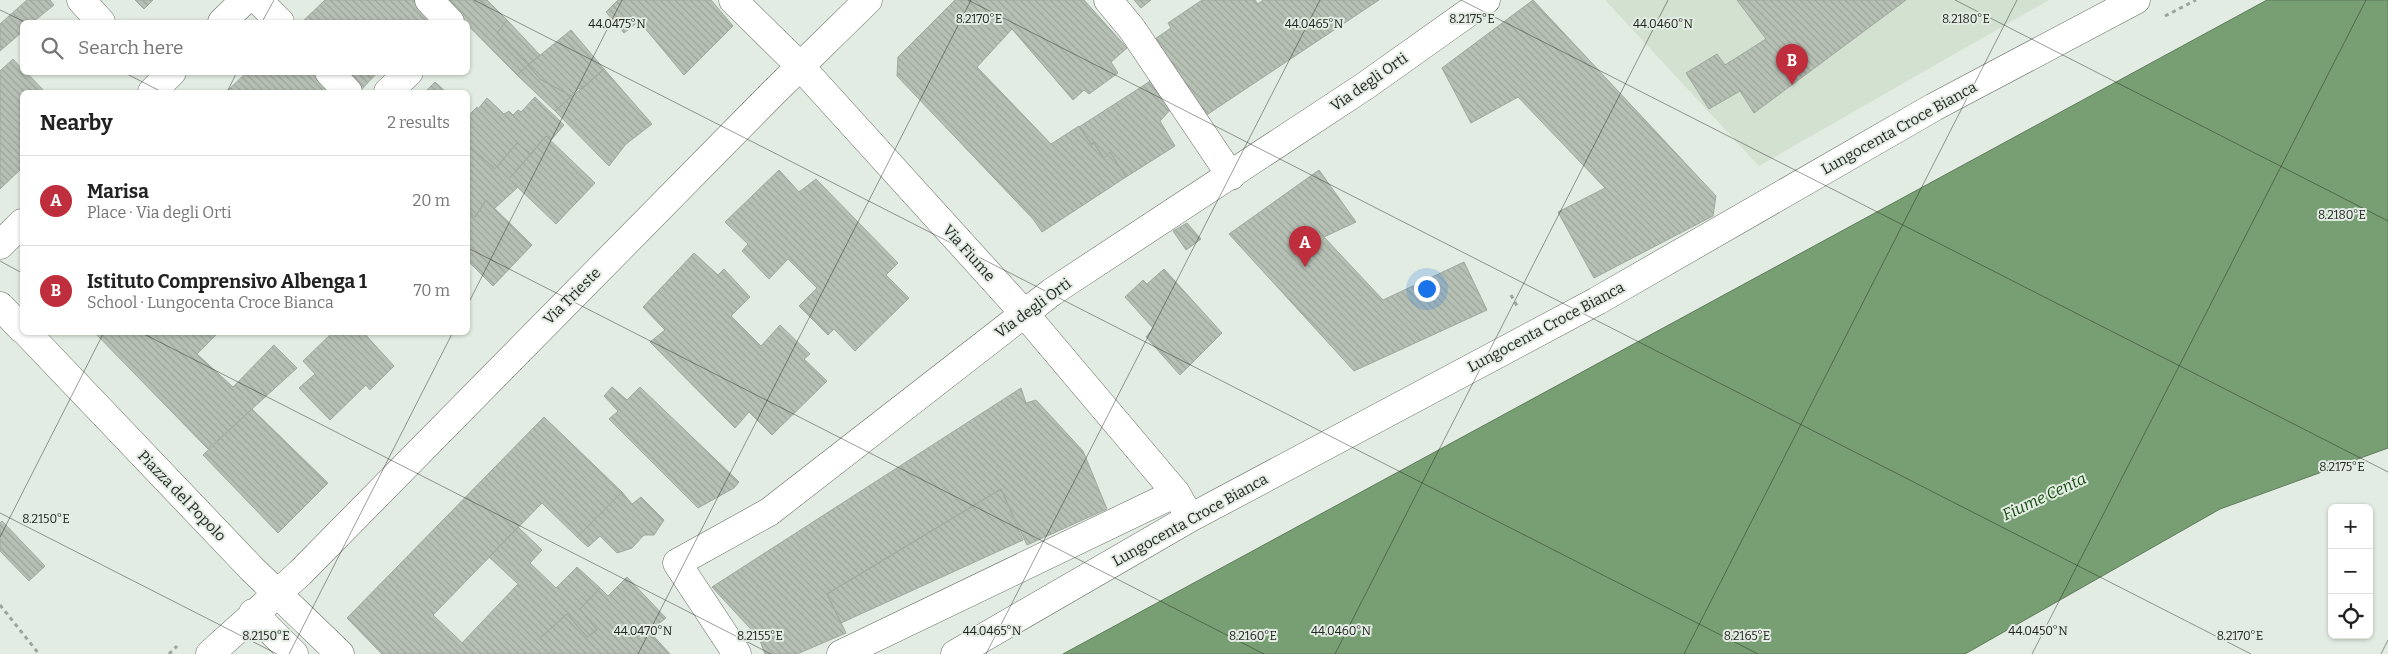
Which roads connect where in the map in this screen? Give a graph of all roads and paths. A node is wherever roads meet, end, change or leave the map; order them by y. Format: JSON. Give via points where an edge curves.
{"nodes":[{"id":1,"x":81,"y":0,"type":"edge"},
{"id":2,"x":245,"y":0,"type":"edge"},
{"id":3,"x":258,"y":0,"type":"edge"},
{"id":4,"x":429,"y":0,"type":"edge"},
{"id":5,"x":733,"y":0,"type":"edge"},
{"id":6,"x":868,"y":0,"type":"edge"},
{"id":7,"x":1108,"y":0,"type":"edge"},
{"id":8,"x":1486,"y":0,"type":"edge"},
{"id":9,"x":2136,"y":0,"type":"edge"},
{"id":10,"x":99,"y":20,"type":"edge"},
{"id":11,"x":224,"y":20,"type":"edge"},
{"id":12,"x":278,"y":20,"type":"edge"},
{"id":13,"x":448,"y":20,"type":"edge"},
{"id":14,"x":800,"y":66,"type":"junction"},
{"id":15,"x":332,"y":75,"type":"edge"},
{"id":16,"x":406,"y":75,"type":"edge"},
{"id":17,"x":346,"y":90,"type":"edge"},
{"id":18,"x":390,"y":90,"type":"edge"},
{"id":19,"x":1230,"y":176,"type":"junction"},
{"id":20,"x":20,"y":224,"type":"edge"},
{"id":21,"x":0,"y":245,"type":"edge"},
{"id":22,"x":0,"y":306,"type":"edge"},
{"id":23,"x":1024,"y":313,"type":"junction"},
{"id":24,"x":20,"y":327,"type":"edge"},
{"id":25,"x":29,"y":335,"type":"edge"},
{"id":26,"x":1176,"y":493,"type":"junction"},
{"id":27,"x":1190,"y":518,"type":"junction"},
{"id":28,"x":277,"y":593,"type":"junction"},
{"id":29,"x":0,"y":605,"type":"edge"},
{"id":30,"x":253,"y":613,"type":"junction"},
{"id":31,"x":39,"y":654,"type":"edge"},
{"id":32,"x":210,"y":654,"type":"edge"},
{"id":33,"x":294,"y":654,"type":"edge"},
{"id":34,"x":340,"y":654,"type":"edge"},
{"id":35,"x":738,"y":654,"type":"edge"},
{"id":36,"x":841,"y":654,"type":"edge"},
{"id":37,"x":955,"y":654,"type":"edge"}],
"edges":[{"from":1,"to":10,"type":"street"},
{"from":2,"to":11,"type":"street"},
{"from":3,"to":12,"type":"street"},
{"from":4,"to":13,"type":"street"},
{"from":5,"to":14,"type":"street","name":"Via Fiume"},
{"from":6,"to":14,"type":"street","name":"Via Trieste"},
{"from":7,"to":19,"type":"street","via":[[1132,29]]},
{"from":8,"to":19,"type":"street","name":"Via degli Orti"},
{"from":9,"to":27,"type":"street","name":"Lungocenta Croce Bianca","via":[[1934,107],[1597,301]]},
{"from":14,"to":23,"type":"street","name":"Via Fiume"},
{"from":14,"to":28,"type":"street","name":"Via Trieste"},
{"from":15,"to":17,"type":"street"},
{"from":16,"to":18,"type":"street"},
{"from":19,"to":23,"type":"street","name":"Via degli Orti"},
{"from":20,"to":21,"type":"street"},
{"from":22,"to":24,"type":"street"},
{"from":23,"to":26,"type":"street","name":"Via Fiume"},
{"from":23,"to":35,"type":"street","name":"Via degli Orti","via":[[769,512],[677,563]]},
{"from":25,"to":28,"type":"street","name":"Piazza del Popolo"},
{"from":26,"to":27,"type":"street","name":"Via Fiume"},
{"from":26,"to":36,"type":"street","name":"Lungocenta Croce Bianca"},
{"from":27,"to":37,"type":"street","name":"Lungocenta Croce Bianca"},
{"from":28,"to":30,"type":"street"},
{"from":28,"to":34,"type":"street","name":"Piazza del Popolo"},
{"from":29,"to":31,"type":"path"},
{"from":30,"to":32,"type":"street"},
{"from":30,"to":33,"type":"street"}]}
